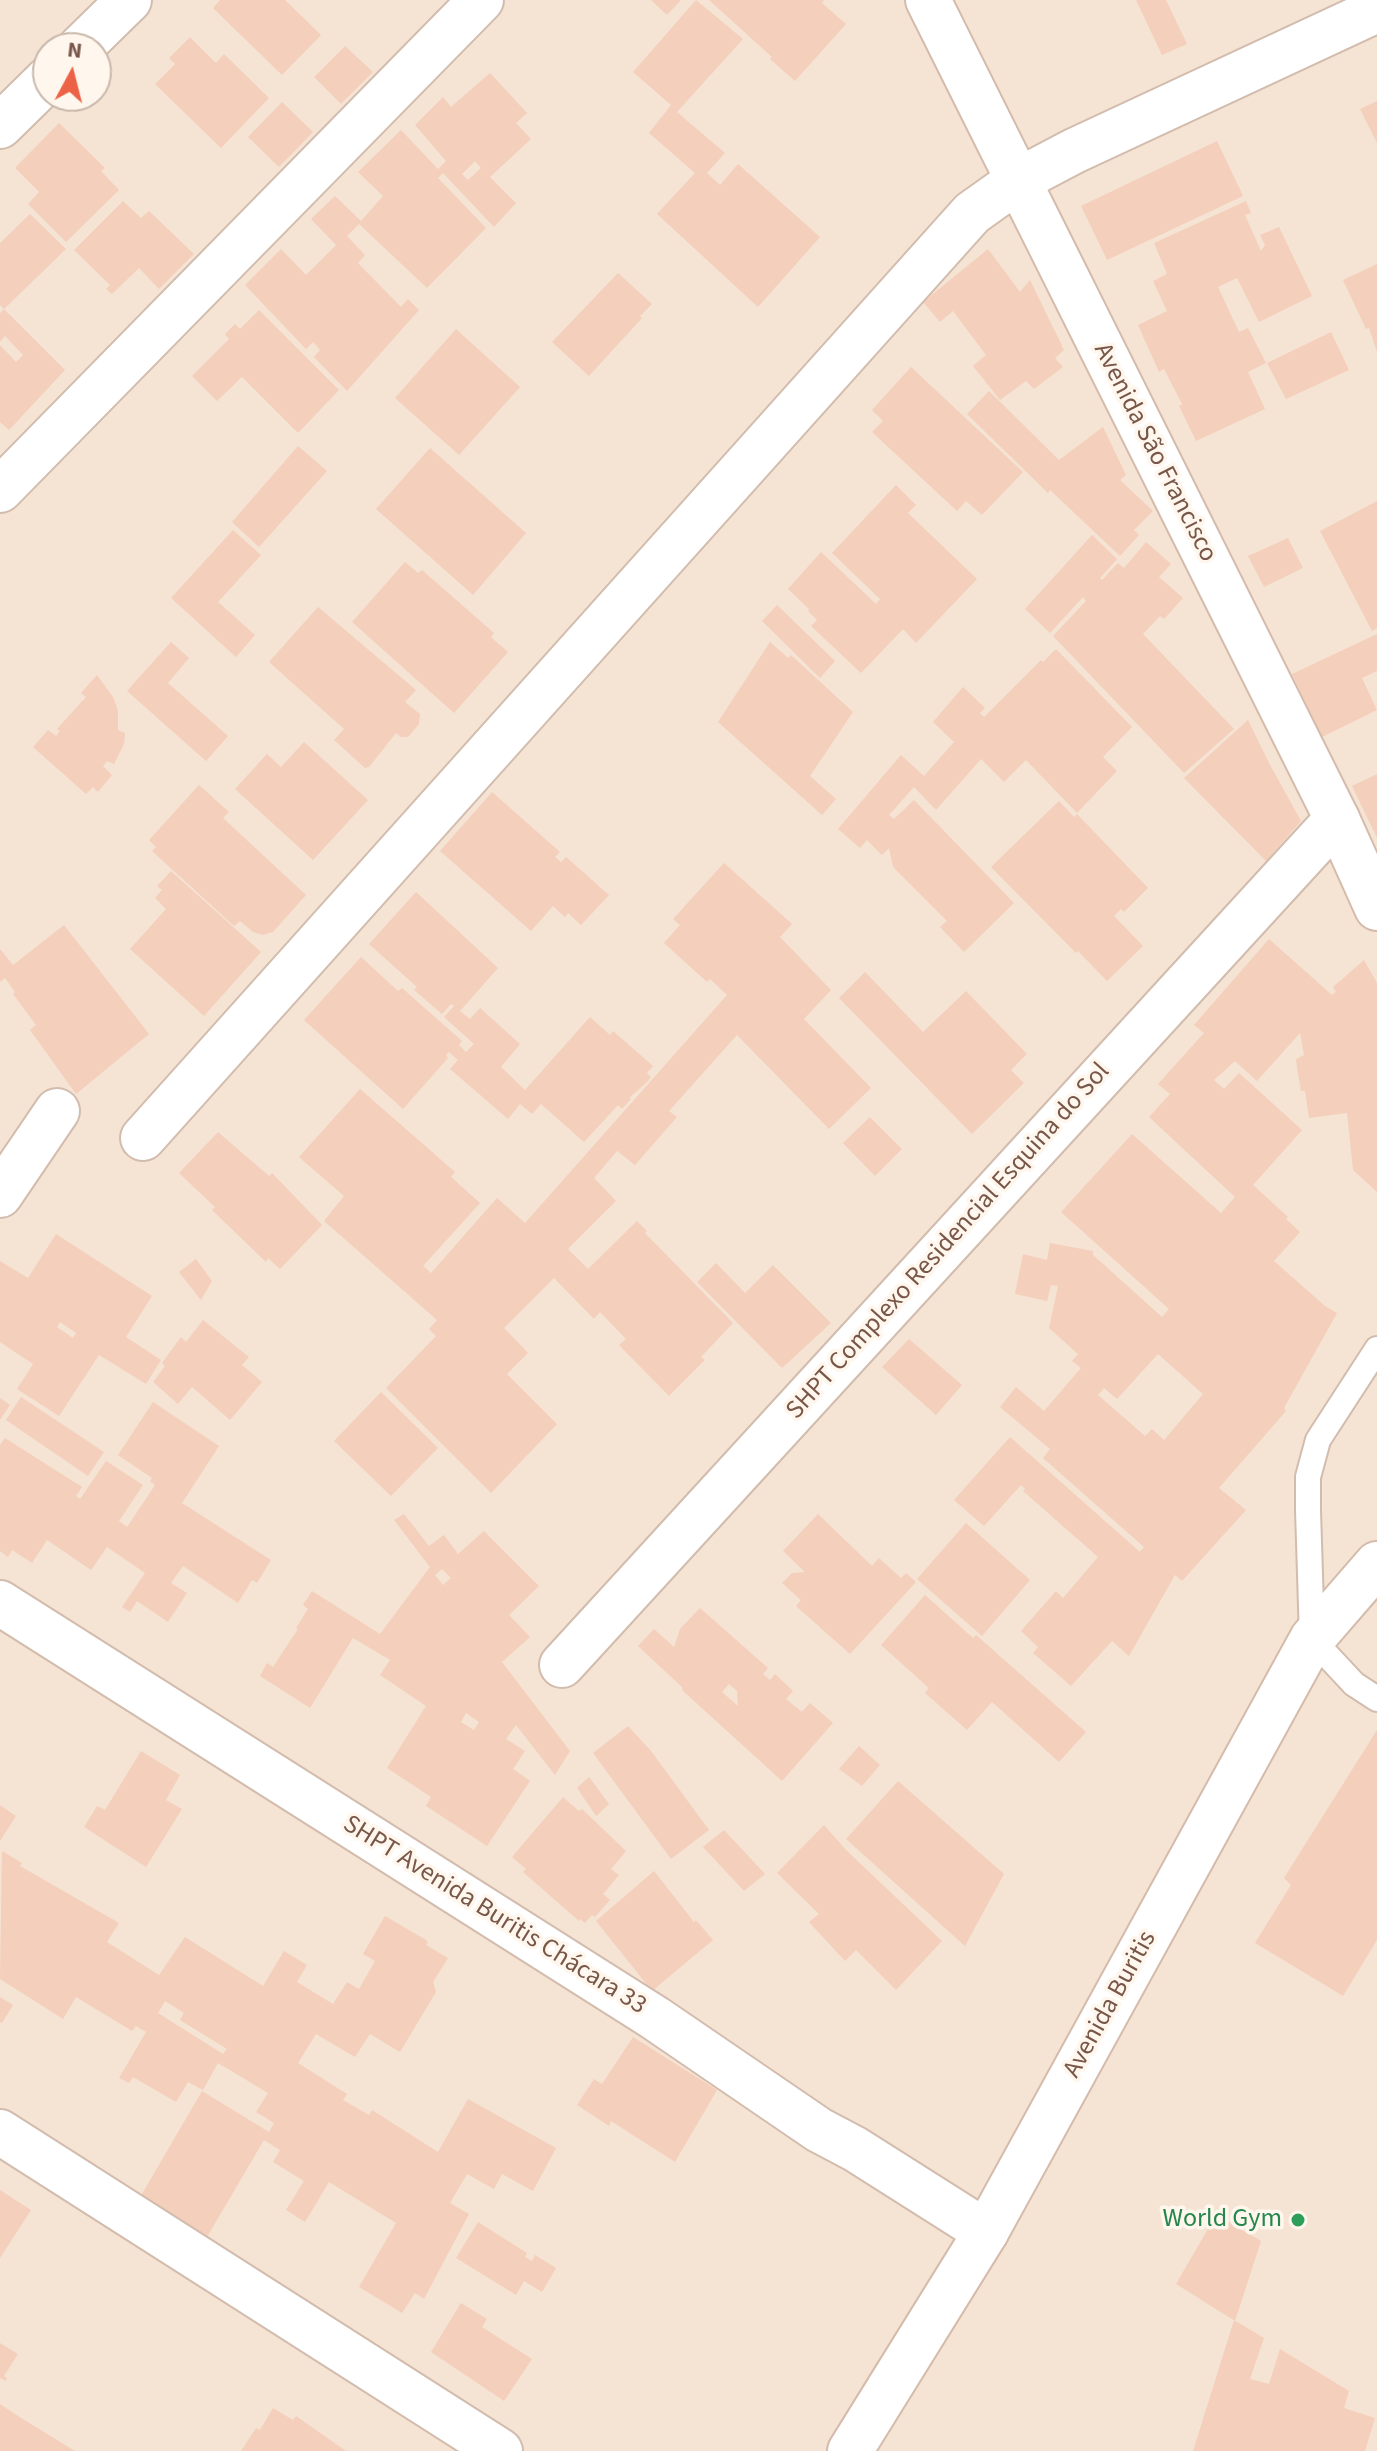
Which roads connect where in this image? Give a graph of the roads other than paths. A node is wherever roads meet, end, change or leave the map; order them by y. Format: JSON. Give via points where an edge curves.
{"nodes":[{"id":1,"x":129,"y":0,"type":"edge"},
{"id":2,"x":481,"y":0,"type":"edge"},
{"id":3,"x":928,"y":0,"type":"edge"},
{"id":4,"x":1377,"y":10,"type":"edge"},
{"id":5,"x":96,"y":32,"type":"edge"},
{"id":6,"x":32,"y":95,"type":"edge"},
{"id":7,"x":0,"y":126,"type":"edge"},
{"id":8,"x":1017,"y":181,"type":"junction"},
{"id":9,"x":0,"y":490,"type":"edge"},
{"id":10,"x":1337,"y":819,"type":"junction"},
{"id":11,"x":1377,"y":908,"type":"edge"},
{"id":12,"x":57,"y":1111,"type":"dead end"},
{"id":13,"x":143,"y":1138,"type":"dead end"},
{"id":14,"x":0,"y":1195,"type":"edge"},
{"id":15,"x":1377,"y":1349,"type":"edge"},
{"id":16,"x":1377,"y":1564,"type":"edge"},
{"id":17,"x":0,"y":1603,"type":"edge"},
{"id":18,"x":1312,"y":1639,"type":"junction"},
{"id":19,"x":562,"y":1665,"type":"dead end"},
{"id":20,"x":1377,"y":1699,"type":"edge"},
{"id":21,"x":0,"y":2132,"type":"edge"},
{"id":22,"x":986,"y":2232,"type":"junction"},
{"id":23,"x":500,"y":2451,"type":"edge"},
{"id":24,"x":850,"y":2451,"type":"edge"}],
"edges":[{"from":1,"to":5,"type":"street"},
{"from":2,"to":9,"type":"street"},
{"from":3,"to":8,"type":"street","name":"Avenida São Francisco"},
{"from":4,"to":8,"type":"street"},
{"from":6,"to":7,"type":"street"},
{"from":8,"to":10,"type":"street","name":"Avenida São Francisco"},
{"from":8,"to":13,"type":"street","via":[[972,213]]},
{"from":10,"to":11,"type":"street","name":"Avenida São Francisco"},
{"from":10,"to":19,"type":"street","name":"SHPT Complexo Residencial Esquina do Sol"},
{"from":12,"to":14,"type":"street"},
{"from":15,"to":18,"type":"lane","via":[[1318,1440],[1308,1477]]},
{"from":16,"to":18,"type":"street","name":"Avenida Buritis"},
{"from":17,"to":22,"type":"street","name":"SHPT Avenida Buritis Chácara 33"},
{"from":18,"to":20,"type":"lane","via":[[1354,1684]]},
{"from":18,"to":22,"type":"street","name":"Avenida Buritis"},
{"from":21,"to":23,"type":"street"},
{"from":22,"to":24,"type":"street","name":"Avenida Buritis"}]}
